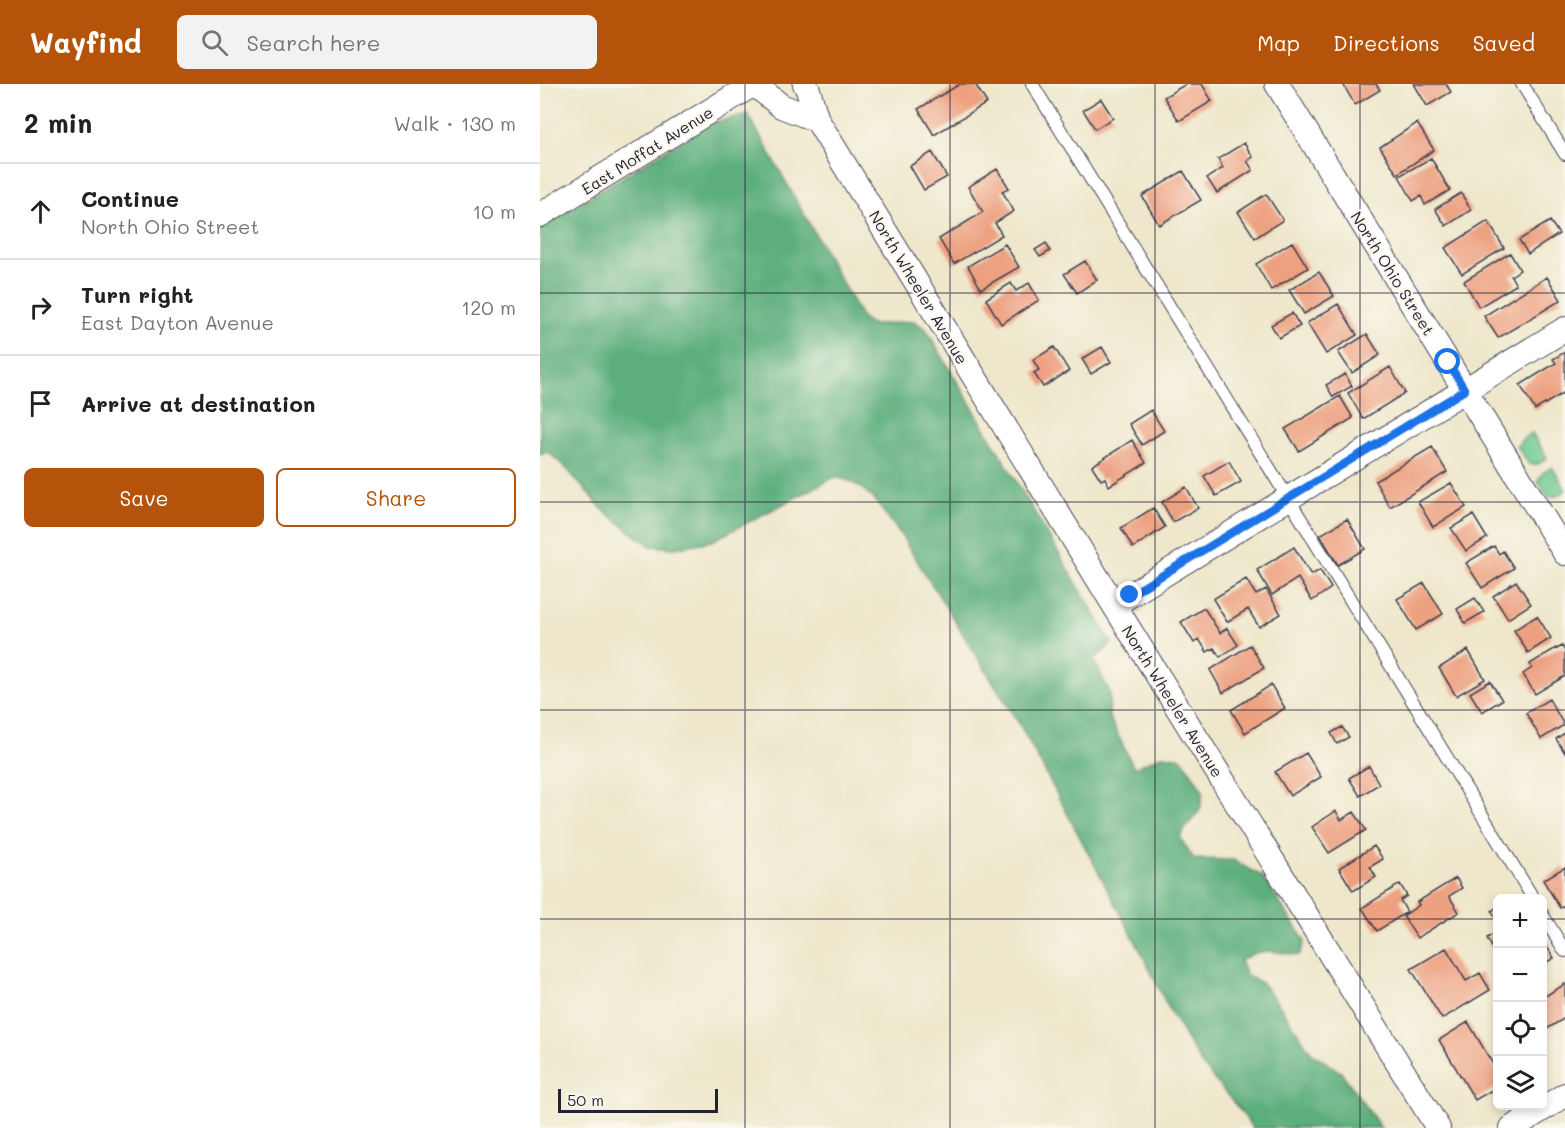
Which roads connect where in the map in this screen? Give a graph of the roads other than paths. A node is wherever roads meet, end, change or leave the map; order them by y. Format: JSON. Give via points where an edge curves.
{"nodes":[{"id":1,"x":754,"y":84,"type":"edge"},
{"id":2,"x":805,"y":84,"type":"edge"},
{"id":3,"x":1032,"y":84,"type":"edge"},
{"id":4,"x":1277,"y":84,"type":"edge"},
{"id":5,"x":1522,"y":84,"type":"edge"},
{"id":6,"x":817,"y":120,"type":"junction"},
{"id":7,"x":1565,"y":154,"type":"edge"},
{"id":8,"x":540,"y":215,"type":"edge"},
{"id":9,"x":1565,"y":330,"type":"edge"},
{"id":10,"x":1465,"y":390,"type":"junction"},
{"id":11,"x":1288,"y":498,"type":"junction"},
{"id":12,"x":1565,"y":553,"type":"edge"},
{"id":13,"x":1114,"y":605,"type":"junction"},
{"id":14,"x":1531,"y":894,"type":"edge"},
{"id":15,"x":1547,"y":922,"type":"edge"},
{"id":16,"x":1565,"y":951,"type":"edge"},
{"id":17,"x":1565,"y":1095,"type":"edge"},
{"id":18,"x":1438,"y":1128,"type":"edge"},
{"id":19,"x":1512,"y":1128,"type":"edge"}],
"edges":[{"from":1,"to":6,"type":"street","via":[[781,106]]},
{"from":1,"to":8,"type":"street","name":"East Moffat Avenue"},
{"from":2,"to":6,"type":"street","name":"North Wheeler Avenue"},
{"from":3,"to":11,"type":"lane"},
{"from":4,"to":10,"type":"street","name":"North Ohio Street"},
{"from":5,"to":7,"type":"lane"},
{"from":6,"to":13,"type":"street","name":"North Wheeler Avenue"},
{"from":9,"to":10,"type":"street"},
{"from":10,"to":11,"type":"street"},
{"from":10,"to":12,"type":"street","name":"North Ohio Street"},
{"from":11,"to":13,"type":"street"},
{"from":11,"to":14,"type":"lane"},
{"from":13,"to":18,"type":"street","name":"North Wheeler Avenue"},
{"from":15,"to":16,"type":"lane"},
{"from":17,"to":19,"type":"street"}]}
